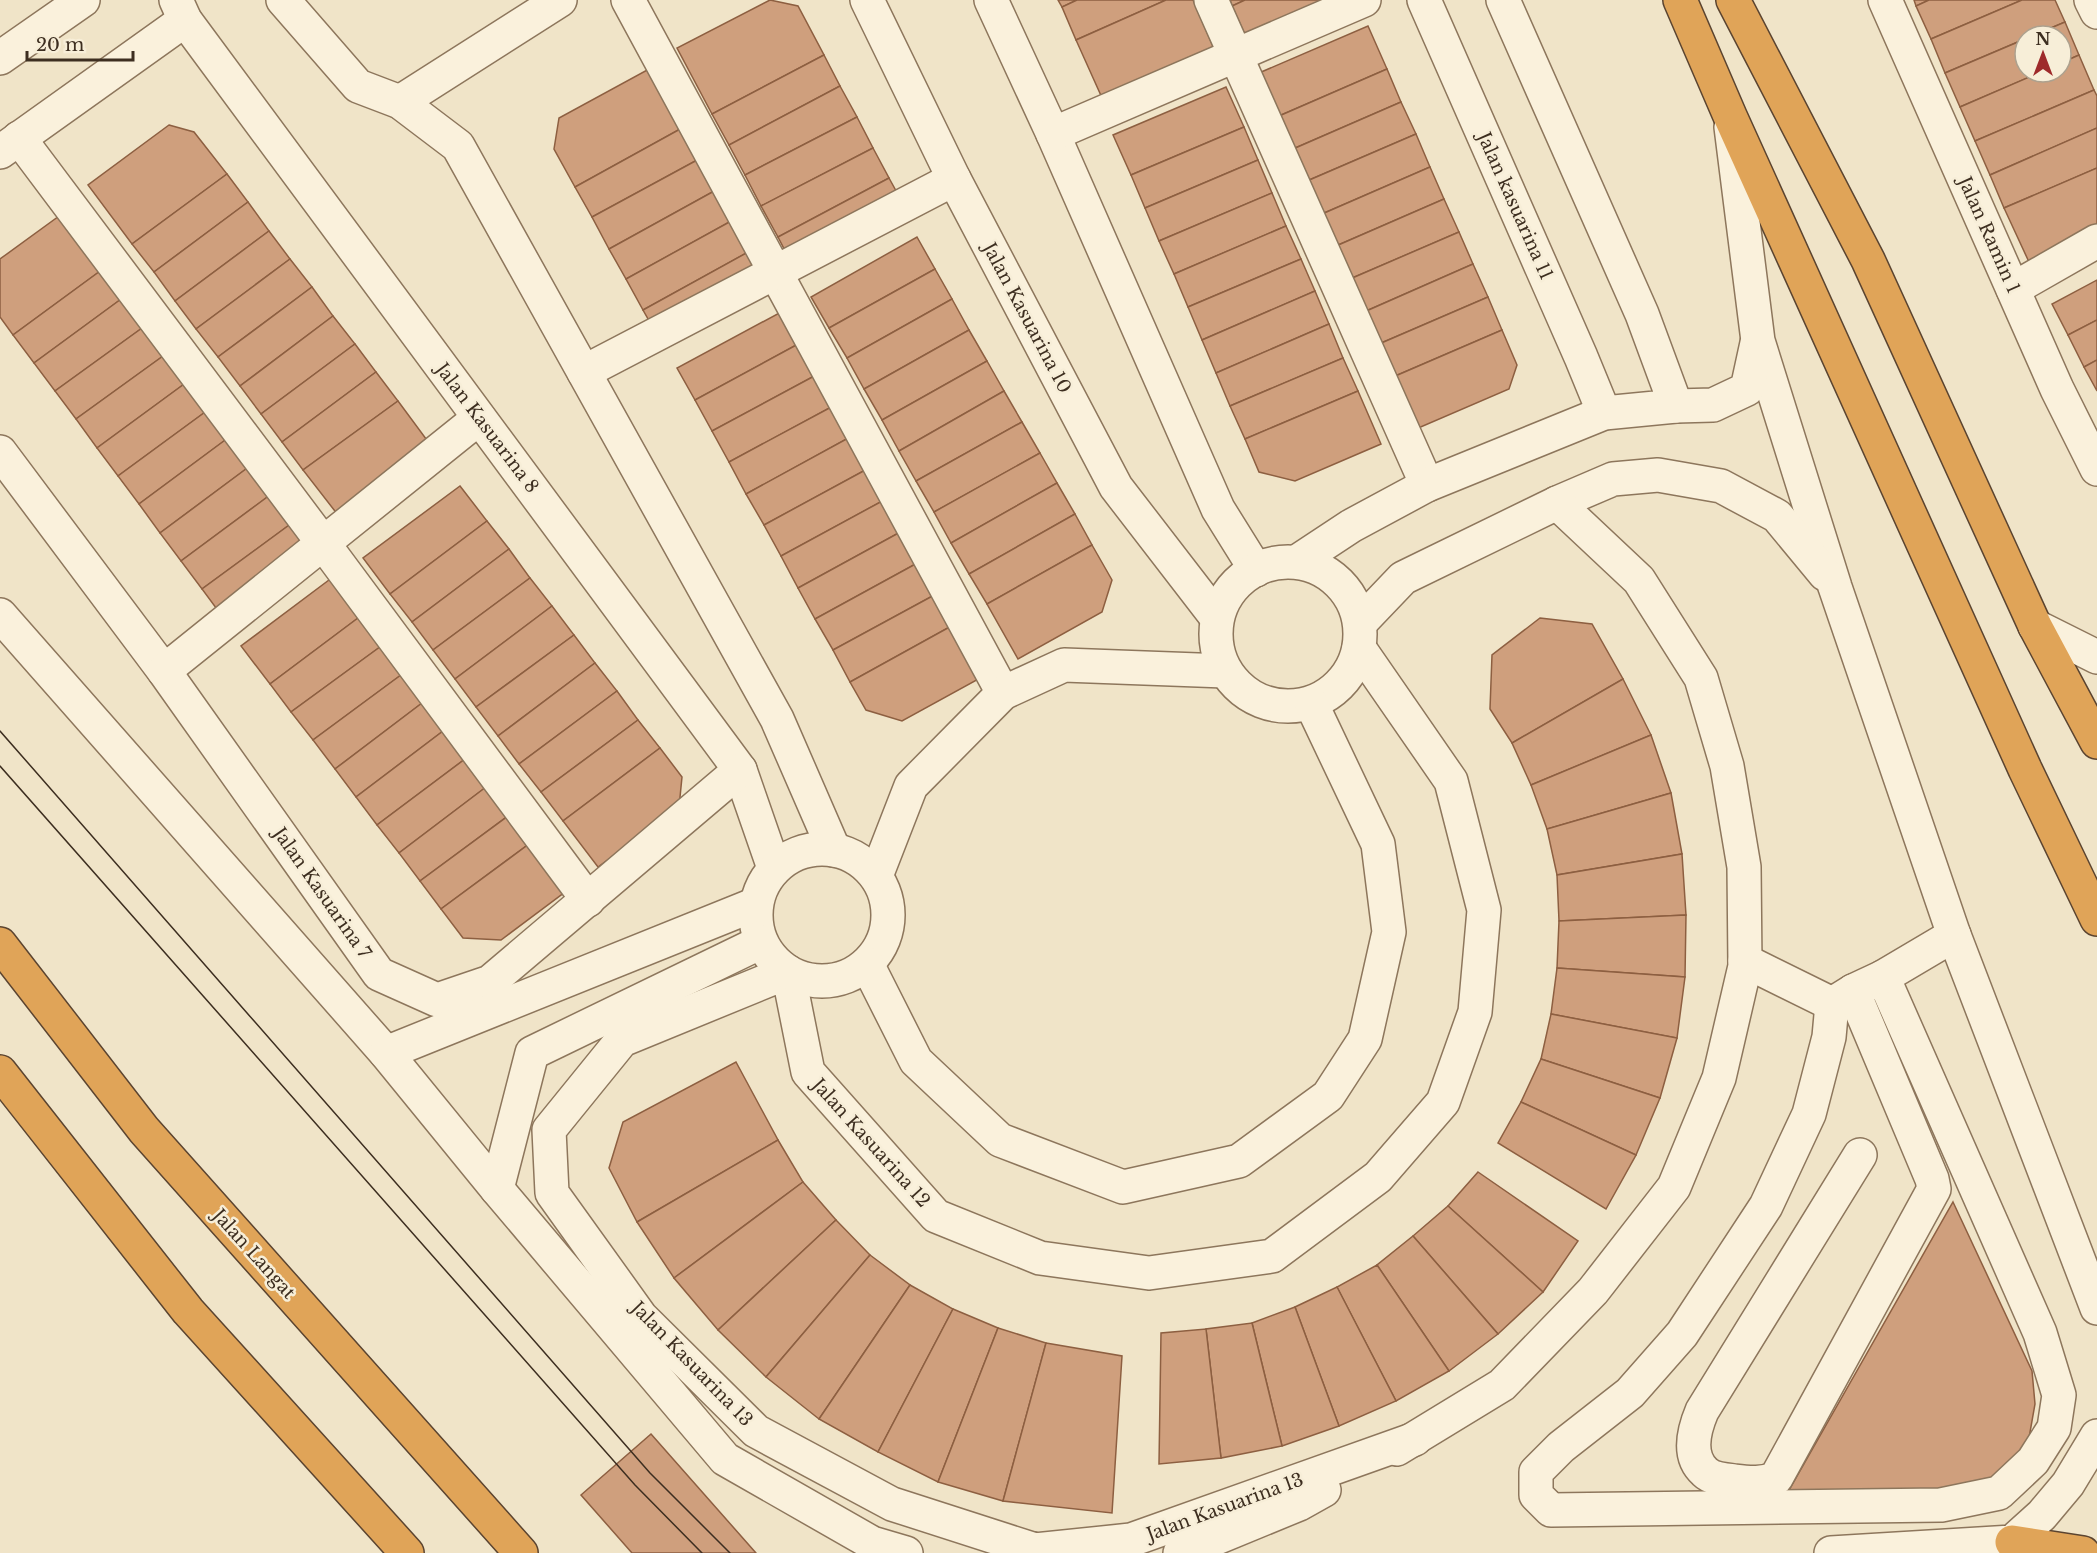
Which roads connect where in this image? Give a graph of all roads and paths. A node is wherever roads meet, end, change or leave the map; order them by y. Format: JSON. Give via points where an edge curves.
{"nodes":[{"id":1,"x":83,"y":0,"type":"edge"},
{"id":2,"x":283,"y":0,"type":"edge"},
{"id":3,"x":560,"y":0,"type":"edge"},
{"id":4,"x":628,"y":0,"type":"edge"},
{"id":5,"x":867,"y":0,"type":"edge"},
{"id":6,"x":991,"y":0,"type":"edge"},
{"id":7,"x":1211,"y":0,"type":"edge"},
{"id":8,"x":1364,"y":0,"type":"edge"},
{"id":9,"x":1424,"y":0,"type":"edge"},
{"id":10,"x":1503,"y":0,"type":"edge"},
{"id":11,"x":1680,"y":0,"type":"edge"},
{"id":12,"x":1885,"y":0,"type":"edge"},
{"id":13,"x":2091,"y":0,"type":"edge"},
{"id":14,"x":1734,"y":1,"type":"edge"},
{"id":15,"x":180,"y":10,"type":"edge"},
{"id":16,"x":2097,"y":12,"type":"edge"},
{"id":17,"x":1237,"y":54,"type":"junction"},
{"id":18,"x":0,"y":58,"type":"edge"},
{"id":19,"x":400,"y":102,"type":"junction"},
{"id":20,"x":1730,"y":116,"type":"junction"},
{"id":21,"x":1053,"y":134,"type":"junction"},
{"id":22,"x":9,"y":145,"type":"edge"},
{"id":23,"x":954,"y":179,"type":"junction"},
{"id":24,"x":2097,"y":241,"type":"edge"},
{"id":25,"x":776,"y":272,"type":"junction"},
{"id":26,"x":2013,"y":288,"type":"junction"},
{"id":27,"x":1758,"y":341,"type":"junction"},
{"id":28,"x":584,"y":372,"type":"junction"},
{"id":29,"x":1676,"y":406,"type":"junction"},
{"id":30,"x":1604,"y":413,"type":"junction"},
{"id":31,"x":479,"y":418,"type":"junction"},
{"id":32,"x":0,"y":452,"type":"edge"},
{"id":33,"x":2097,"y":469,"type":"edge"},
{"id":34,"x":1427,"y":485,"type":"junction"},
{"id":35,"x":1557,"y":503,"type":"junction"},
{"id":36,"x":323,"y":543,"type":"junction"},
{"id":37,"x":1298,"y":561,"type":"junction"},
{"id":38,"x":1256,"y":570,"type":"junction"},
{"id":39,"x":1835,"y":587,"type":"junction"},
{"id":40,"x":0,"y":615,"type":"edge"},
{"id":41,"x":1217,"y":618,"type":"junction"},
{"id":42,"x":2035,"y":626,"type":"junction"},
{"id":43,"x":1359,"y":636,"type":"junction"},
{"id":44,"x":2097,"y":657,"type":"edge"},
{"id":45,"x":164,"y":671,"type":"junction"},
{"id":46,"x":1225,"y":671,"type":"junction"},
{"id":47,"x":1003,"y":693,"type":"junction"},
{"id":48,"x":1311,"y":703,"type":"junction"},
{"id":49,"x":2097,"y":742,"type":"edge"},
{"id":50,"x":740,"y":770,"type":"junction"},
{"id":51,"x":834,"y":850,"type":"junction"},
{"id":52,"x":774,"y":868,"type":"junction"},
{"id":53,"x":876,"y":876,"type":"junction"},
{"id":54,"x":588,"y":900,"type":"junction"},
{"id":55,"x":756,"y":904,"type":"junction"},
{"id":56,"x":2097,"y":919,"type":"edge"},
{"id":57,"x":0,"y":925,"type":"edge"},
{"id":58,"x":1954,"y":935,"type":"junction"},
{"id":59,"x":761,"y":942,"type":"junction"},
{"id":60,"x":0,"y":944,"type":"edge"},
{"id":61,"x":1745,"y":961,"type":"junction"},
{"id":62,"x":867,"y":964,"type":"junction"},
{"id":63,"x":788,"y":972,"type":"junction"},
{"id":64,"x":1883,"y":977,"type":"junction"},
{"id":65,"x":1843,"y":998,"type":"junction"},
{"id":66,"x":43,"y":1001,"type":"junction"},
{"id":67,"x":386,"y":1053,"type":"junction"},
{"id":68,"x":0,"y":1072,"type":"edge"},
{"id":69,"x":1860,"y":1155,"type":"dead end"},
{"id":70,"x":497,"y":1190,"type":"junction"},
{"id":71,"x":2097,"y":1308,"type":"edge"},
{"id":72,"x":2097,"y":1436,"type":"edge"},
{"id":73,"x":1415,"y":1439,"type":"junction"},
{"id":74,"x":2012,"y":1542,"type":"junction"},
{"id":75,"x":407,"y":1553,"type":"edge"},
{"id":76,"x":520,"y":1553,"type":"edge"},
{"id":77,"x":906,"y":1553,"type":"edge"},
{"id":78,"x":1180,"y":1553,"type":"edge"},
{"id":79,"x":1831,"y":1553,"type":"edge"},
{"id":80,"x":2082,"y":1553,"type":"edge"}],
"edges":[{"from":1,"to":18,"type":"street"},
{"from":2,"to":19,"type":"street","via":[[358,86]]},
{"from":3,"to":19,"type":"street"},
{"from":4,"to":25,"type":"street"},
{"from":5,"to":23,"type":"street","name":"Jalan Kasuarina 10"},
{"from":6,"to":21,"type":"street"},
{"from":7,"to":17,"type":"street"},
{"from":8,"to":17,"type":"street"},
{"from":9,"to":30,"type":"street","name":"Jalan kasuarina 11"},
{"from":10,"to":29,"type":"street","via":[[1642,314]]},
{"from":11,"to":20,"type":"highway"},
{"from":12,"to":26,"type":"street","name":"Jalan Ramin 1"},
{"from":13,"to":16,"type":"street"},
{"from":14,"to":42,"type":"highway","via":[[1868,260]]},
{"from":15,"to":22,"type":"street"},
{"from":15,"to":31,"type":"street","name":"Jalan Kasuarina 8"},
{"from":17,"to":21,"type":"street"},
{"from":17,"to":34,"type":"street"},
{"from":19,"to":28,"type":"street","via":[[458,146]]},
{"from":20,"to":27,"type":"street"},
{"from":20,"to":56,"type":"highway","via":[[2025,769]]},
{"from":21,"to":38,"type":"street","via":[[1218,509]]},
{"from":22,"to":36,"type":"street"},
{"from":23,"to":25,"type":"street"},
{"from":23,"to":41,"type":"street","name":"Jalan Kasuarina 10","via":[[1116,487]]},
{"from":24,"to":26,"type":"street"},
{"from":25,"to":28,"type":"street"},
{"from":25,"to":47,"type":"street"},
{"from":26,"to":33,"type":"street","name":"Jalan Ramin 1"},
{"from":27,"to":29,"type":"street","via":[[1747,389],[1713,405]]},
{"from":27,"to":39,"type":"street"},
{"from":28,"to":51,"type":"street","via":[[777,719]]},
{"from":29,"to":30,"type":"street"},
{"from":30,"to":34,"type":"street"},
{"from":31,"to":36,"type":"street"},
{"from":31,"to":50,"type":"street","name":"Jalan Kasuarina 8"},
{"from":32,"to":45,"type":"street","name":"Jalan Kasuarina 7"},
{"from":34,"to":37,"type":"street","via":[[1351,526]]},
{"from":35,"to":39,"type":"street","via":[[1613,479],[1658,475],[1721,486],[1777,516]]},
{"from":35,"to":43,"type":"street","via":[[1403,578]]},
{"from":35,"to":61,"type":"street","name":"Jalan Kasuarina 13","via":[[1639,580],[1701,678],[1727,766],[1742,856]]},
{"from":36,"to":45,"type":"street"},
{"from":36,"to":54,"type":"street"},
{"from":37,"to":38,"type":"street"},
{"from":37,"to":43,"type":"street","via":[[1327,574],[1342,587],[1354,604]]},
{"from":38,"to":41,"type":"street","via":[[1238,581]]},
{"from":39,"to":58,"type":"street"},
{"from":40,"to":67,"type":"street"},
{"from":41,"to":46,"type":"street","via":[[1215,637]]},
{"from":42,"to":44,"type":"street"},
{"from":42,"to":49,"type":"highway"},
{"from":43,"to":48,"type":"street","via":[[1352,666],[1342,682]]},
{"from":43,"to":63,"type":"street","name":"Jalan Kasuarina 12","via":[[1451,781],[1484,910],[1475,1012],[1443,1102],[1378,1177],[1272,1256],[1149,1273],[1040,1258],[936,1216],[808,1072]]},
{"from":45,"to":54,"type":"street","name":"Jalan Kasuarina 7","via":[[379,974],[437,1000],[490,982]]},
{"from":46,"to":47,"type":"street","via":[[1065,665]]},
{"from":46,"to":48,"type":"street","via":[[1241,690],[1262,702],[1286,706]]},
{"from":47,"to":53,"type":"street","via":[[911,786]]},
{"from":48,"to":62,"type":"street","via":[[1378,844],[1389,932],[1365,1039],[1328,1096],[1239,1161],[1124,1186],[1000,1140],[916,1061]]},
{"from":50,"to":52,"type":"street","name":"Jalan Kasuarina 8"},
{"from":50,"to":54,"type":"street","name":"Jalan Kasuarina 7"},
{"from":51,"to":52,"type":"street","via":[[802,853]]},
{"from":51,"to":53,"type":"street","via":[[850,854]]},
{"from":52,"to":55,"type":"street","via":[[762,884]]},
{"from":53,"to":62,"type":"street","via":[[889,912],[880,949]]},
{"from":55,"to":59,"type":"street","via":[[755,924]]},
{"from":55,"to":67,"type":"street"},
{"from":57,"to":66,"type":"highway"},
{"from":58,"to":64,"type":"street"},
{"from":58,"to":71,"type":"street"},
{"from":59,"to":63,"type":"street","via":[[772,959]]},
{"from":59,"to":70,"type":"street","via":[[532,1053]]},
{"from":60,"to":66,"type":"highway","name":"Jalan Langat"},
{"from":61,"to":65,"type":"street"},
{"from":61,"to":73,"type":"street","name":"Jalan Kasuarina 13","via":[[1719,1078],[1674,1186],[1593,1291],[1502,1386]]},
{"from":62,"to":63,"type":"street","via":[[850,976],[829,982],[807,981]]},
{"from":63,"to":73,"type":"street","name":"Jalan Kasuarina 13","via":[[622,1040],[549,1130],[552,1193],[641,1317],[756,1431],[892,1504],[1035,1550],[1131,1540]]},
{"from":64,"to":65,"type":"street"},
{"from":64,"to":65,"type":"street","via":[[2040,1333],[2059,1395],[2054,1428],[2033,1461],[1999,1494],[1941,1505],[1551,1510],[1536,1495],[1536,1472],[1561,1447],[1630,1393],[1675,1342],[1766,1206],[1809,1114]]},
{"from":65,"to":69,"type":"street","via":[[1934,1190],[1776,1478],[1751,1483],[1705,1474],[1694,1445],[1702,1411]]},
{"from":66,"to":76,"type":"highway","name":"Jalan Langat","via":[[144,1130]]},
{"from":67,"to":70,"type":"street"},
{"from":68,"to":75,"type":"highway","via":[[188,1311]]},
{"from":70,"to":77,"type":"street","via":[[725,1459],[872,1543]]},
{"from":72,"to":74,"type":"street","via":[[2068,1484]]},
{"from":73,"to":78,"type":"street","name":"Jalan Kasuarina 13","via":[[1299,1504]]},
{"from":74,"to":79,"type":"street"},
{"from":74,"to":80,"type":"highway"}]}
